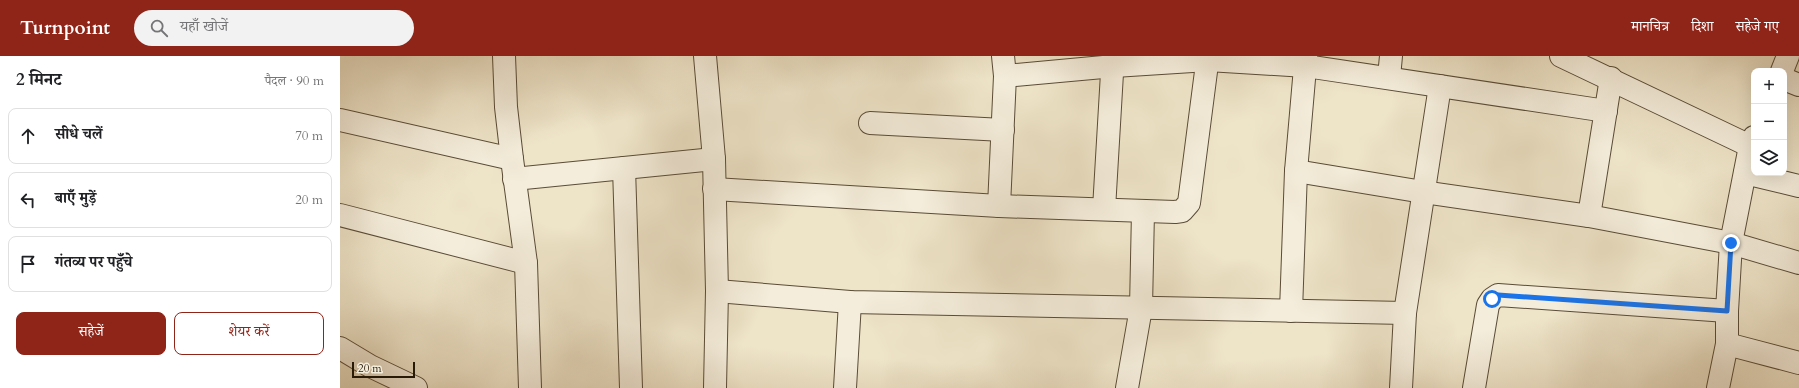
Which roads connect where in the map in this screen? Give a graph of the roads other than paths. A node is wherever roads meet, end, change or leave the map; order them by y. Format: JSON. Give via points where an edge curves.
{"nodes":[{"id":1,"x":504,"y":56,"type":"edge"},
{"id":2,"x":705,"y":56,"type":"edge"},
{"id":3,"x":1561,"y":56,"type":"edge"},
{"id":4,"x":1788,"y":56,"type":"edge"},
{"id":5,"x":1208,"y":58,"type":"edge"},
{"id":6,"x":1113,"y":61,"type":"edge"},
{"id":7,"x":1306,"y":61,"type":"edge"},
{"id":8,"x":1004,"y":66,"type":"edge"},
{"id":9,"x":1390,"y":66,"type":"edge"},
{"id":10,"x":1783,"y":68,"type":"edge"},
{"id":11,"x":1611,"y":78,"type":"junction"},
{"id":12,"x":1787,"y":80,"type":"edge"},
{"id":13,"x":1799,"y":85,"type":"edge"},
{"id":14,"x":1440,"y":86,"type":"junction"},
{"id":15,"x":1606,"y":111,"type":"junction"},
{"id":16,"x":340,"y":120,"type":"edge"},
{"id":17,"x":870,"y":123,"type":"dead end"},
{"id":18,"x":1003,"y":130,"type":"junction"},
{"id":19,"x":1751,"y":141,"type":"edge"},
{"id":20,"x":1751,"y":146,"type":"edge"},
{"id":21,"x":714,"y":159,"type":"junction"},
{"id":22,"x":624,"y":168,"type":"junction"},
{"id":23,"x":513,"y":169,"type":"junction"},
{"id":24,"x":1296,"y":171,"type":"junction"},
{"id":25,"x":1745,"y":173,"type":"junction"},
{"id":26,"x":1799,"y":186,"type":"edge"},
{"id":27,"x":714,"y":189,"type":"junction"},
{"id":28,"x":1423,"y":192,"type":"junction"},
{"id":29,"x":999,"y":206,"type":"junction"},
{"id":30,"x":1104,"y":209,"type":"junction"},
{"id":31,"x":1143,"y":210,"type":"junction"},
{"id":32,"x":340,"y":215,"type":"edge"},
{"id":33,"x":1589,"y":216,"type":"junction"},
{"id":34,"x":1731,"y":243,"type":"junction"},
{"id":35,"x":526,"y":263,"type":"junction"},
{"id":36,"x":1799,"y":263,"type":"edge"},
{"id":37,"x":717,"y":291,"type":"junction"},
{"id":38,"x":850,"y":302,"type":"junction"},
{"id":39,"x":1141,"y":308,"type":"junction"},
{"id":40,"x":1291,"y":311,"type":"junction"},
{"id":41,"x":1727,"y":311,"type":"junction"},
{"id":42,"x":1405,"y":313,"type":"junction"},
{"id":43,"x":1727,"y":344,"type":"junction"},
{"id":44,"x":340,"y":348,"type":"edge"},
{"id":45,"x":1799,"y":363,"type":"edge"},
{"id":46,"x":416,"y":388,"type":"edge"},
{"id":47,"x":530,"y":388,"type":"edge"},
{"id":48,"x":631,"y":388,"type":"edge"},
{"id":49,"x":715,"y":388,"type":"edge"},
{"id":50,"x":845,"y":388,"type":"edge"},
{"id":51,"x":1127,"y":388,"type":"edge"},
{"id":52,"x":1402,"y":388,"type":"edge"},
{"id":53,"x":1474,"y":388,"type":"edge"},
{"id":54,"x":1718,"y":388,"type":"edge"}],
"edges":[{"from":1,"to":23,"type":"street","via":[[506,107]]},
{"from":2,"to":21,"type":"street"},
{"from":3,"to":11,"type":"street"},
{"from":4,"to":10,"type":"street"},
{"from":5,"to":6,"type":"street"},
{"from":5,"to":7,"type":"street"},
{"from":5,"to":31,"type":"street","via":[[1189,203],[1182,211]]},
{"from":6,"to":8,"type":"street"},
{"from":6,"to":30,"type":"street"},
{"from":7,"to":9,"type":"street"},
{"from":7,"to":24,"type":"street"},
{"from":8,"to":18,"type":"street"},
{"from":9,"to":14,"type":"street"},
{"from":11,"to":15,"type":"street"},
{"from":11,"to":19,"type":"street"},
{"from":12,"to":13,"type":"street"},
{"from":14,"to":15,"type":"street"},
{"from":14,"to":28,"type":"street"},
{"from":15,"to":33,"type":"street"},
{"from":16,"to":23,"type":"street"},
{"from":17,"to":18,"type":"street"},
{"from":18,"to":29,"type":"street"},
{"from":20,"to":25,"type":"street"},
{"from":21,"to":22,"type":"street"},
{"from":21,"to":27,"type":"street"},
{"from":22,"to":23,"type":"street"},
{"from":22,"to":48,"type":"street"},
{"from":23,"to":35,"type":"street"},
{"from":24,"to":28,"type":"street"},
{"from":24,"to":40,"type":"street"},
{"from":25,"to":26,"type":"street"},
{"from":25,"to":34,"type":"street"},
{"from":27,"to":29,"type":"street"},
{"from":27,"to":37,"type":"street"},
{"from":28,"to":33,"type":"street"},
{"from":28,"to":42,"type":"street"},
{"from":29,"to":30,"type":"street"},
{"from":30,"to":31,"type":"street"},
{"from":31,"to":39,"type":"street"},
{"from":32,"to":35,"type":"street"},
{"from":33,"to":34,"type":"street"},
{"from":34,"to":36,"type":"street"},
{"from":34,"to":41,"type":"street"},
{"from":35,"to":47,"type":"street"},
{"from":37,"to":38,"type":"street"},
{"from":37,"to":49,"type":"street"},
{"from":38,"to":39,"type":"street"},
{"from":38,"to":50,"type":"street"},
{"from":39,"to":40,"type":"street"},
{"from":39,"to":51,"type":"street"},
{"from":40,"to":42,"type":"street"},
{"from":41,"to":43,"type":"street"},
{"from":41,"to":53,"type":"street","via":[[1498,295],[1488,305]]},
{"from":42,"to":52,"type":"street"},
{"from":43,"to":45,"type":"street"},
{"from":43,"to":54,"type":"street"},
{"from":44,"to":46,"type":"street"}]}
